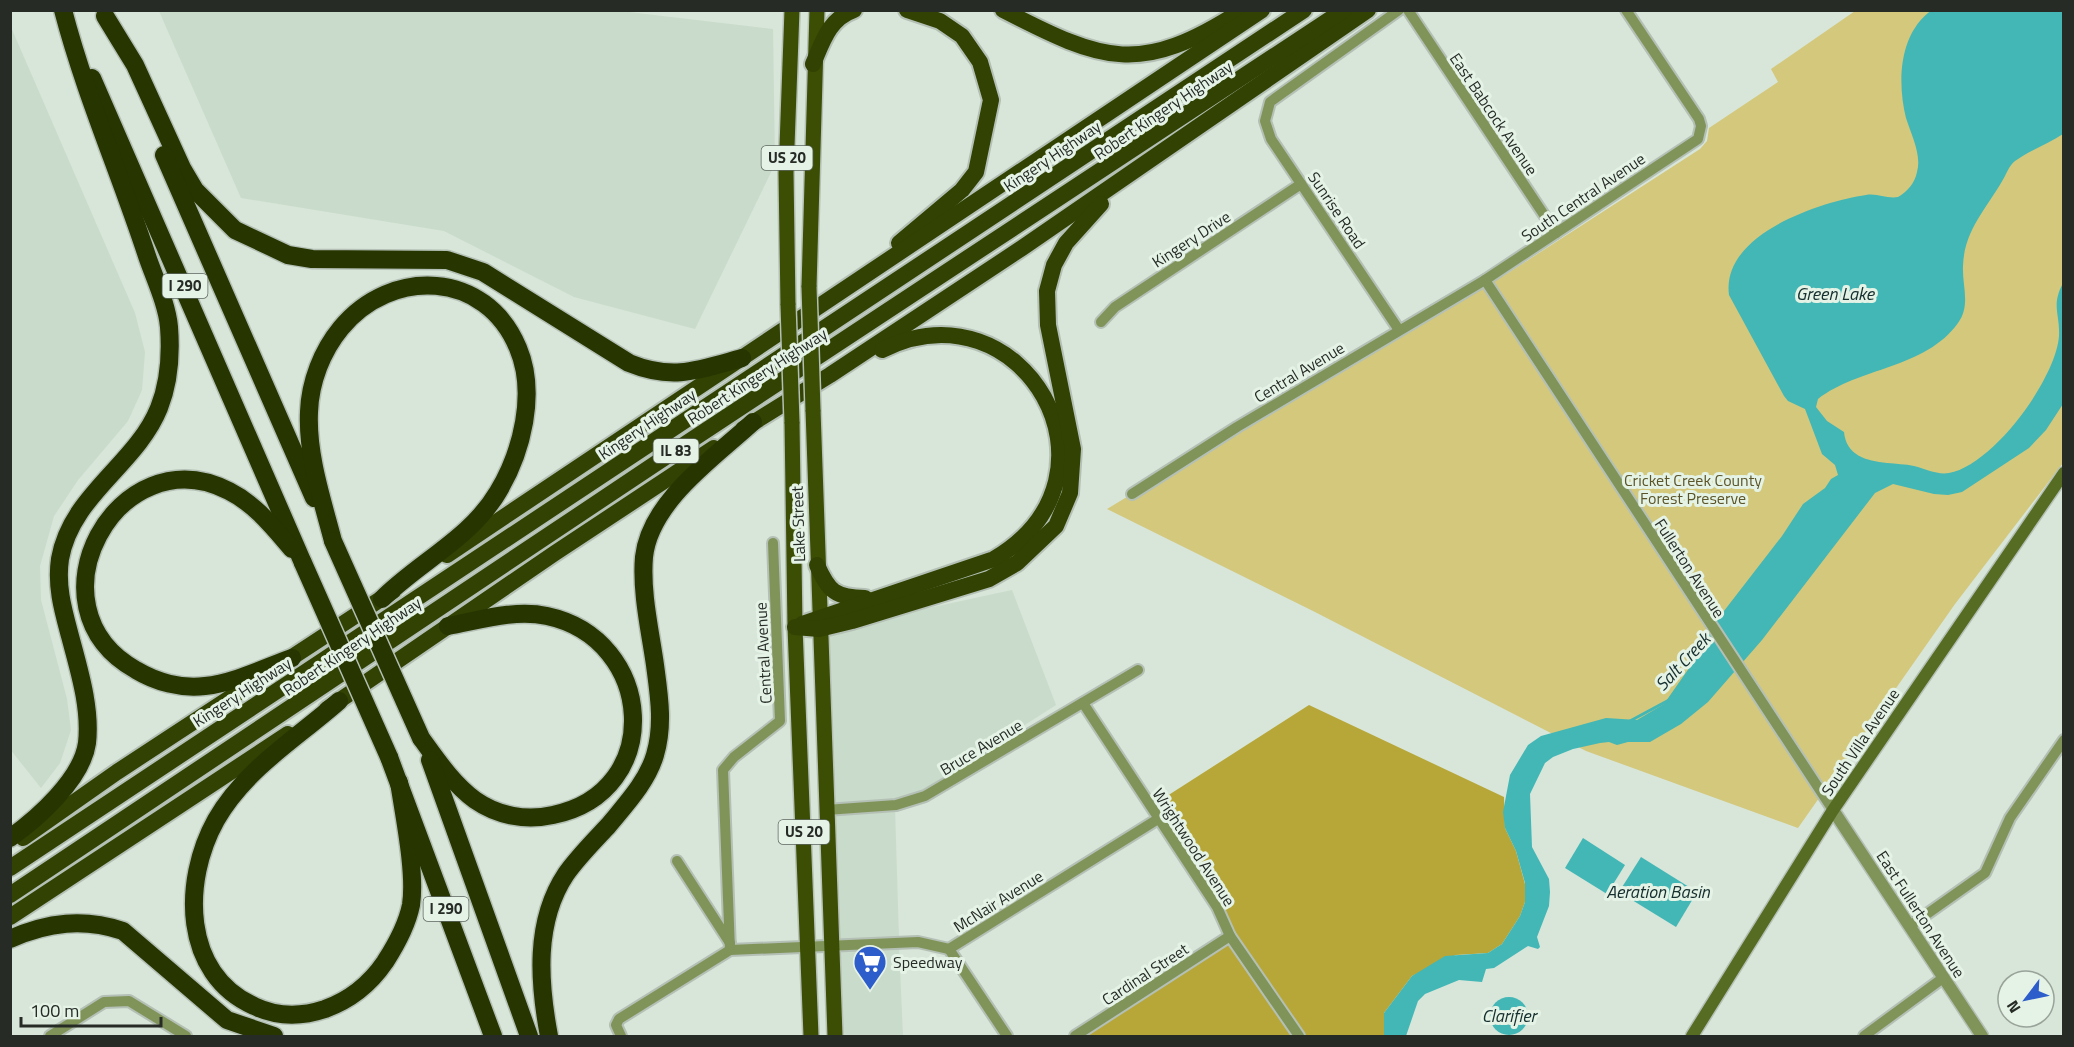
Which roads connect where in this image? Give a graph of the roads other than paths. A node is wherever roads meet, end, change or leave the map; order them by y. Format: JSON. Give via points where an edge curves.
{"nodes":[{"id":1,"x":63,"y":10,"type":"edge"},
{"id":2,"x":792,"y":10,"type":"edge"},
{"id":3,"x":817,"y":10,"type":"edge"},
{"id":4,"x":854,"y":10,"type":"edge"},
{"id":5,"x":907,"y":10,"type":"edge"},
{"id":6,"x":1003,"y":10,"type":"edge"},
{"id":7,"x":1242,"y":10,"type":"edge"},
{"id":8,"x":1262,"y":10,"type":"edge"},
{"id":9,"x":1304,"y":10,"type":"edge"},
{"id":10,"x":1344,"y":10,"type":"edge"},
{"id":11,"x":1368,"y":10,"type":"edge"},
{"id":12,"x":1399,"y":10,"type":"edge"},
{"id":13,"x":1408,"y":10,"type":"edge"},
{"id":14,"x":1626,"y":10,"type":"edge"},
{"id":15,"x":104,"y":13,"type":"edge"},
{"id":16,"x":813,"y":64,"type":"junction"},
{"id":17,"x":1275,"y":76,"type":"junction"},
{"id":18,"x":1301,"y":184,"type":"junction"},
{"id":19,"x":1556,"y":233,"type":"junction"},
{"id":20,"x":1485,"y":280,"type":"junction"},
{"id":21,"x":833,"y":297,"type":"junction"},
{"id":22,"x":1101,"y":322,"type":"dead end"},
{"id":23,"x":1399,"y":330,"type":"junction"},
{"id":24,"x":742,"y":358,"type":"junction"},
{"id":25,"x":831,"y":375,"type":"junction"},
{"id":26,"x":753,"y":422,"type":"junction"},
{"id":27,"x":2064,"y":472,"type":"edge"},
{"id":28,"x":1132,"y":494,"type":"dead end"},
{"id":29,"x":333,"y":541,"type":"junction"},
{"id":30,"x":773,"y":543,"type":"dead end"},
{"id":31,"x":303,"y":563,"type":"junction"},
{"id":32,"x":817,"y":564,"type":"junction"},
{"id":33,"x":872,"y":598,"type":"junction"},
{"id":34,"x":382,"y":599,"type":"junction"},
{"id":35,"x":819,"y":623,"type":"junction"},
{"id":36,"x":448,"y":626,"type":"junction"},
{"id":37,"x":795,"y":627,"type":"junction"},
{"id":38,"x":292,"y":658,"type":"junction"},
{"id":39,"x":1138,"y":670,"type":"dead end"},
{"id":40,"x":339,"y":701,"type":"junction"},
{"id":41,"x":1083,"y":703,"type":"junction"},
{"id":42,"x":421,"y":738,"type":"junction"},
{"id":43,"x":2064,"y":741,"type":"edge"},
{"id":44,"x":399,"y":782,"type":"junction"},
{"id":45,"x":826,"y":810,"type":"junction"},
{"id":46,"x":1833,"y":810,"type":"junction"},
{"id":47,"x":1158,"y":819,"type":"junction"},
{"id":48,"x":10,"y":837,"type":"edge"},
{"id":49,"x":10,"y":846,"type":"edge"},
{"id":50,"x":677,"y":861,"type":"dead end"},
{"id":51,"x":10,"y":868,"type":"edge"},
{"id":52,"x":10,"y":895,"type":"edge"},
{"id":53,"x":10,"y":917,"type":"edge"},
{"id":54,"x":1910,"y":926,"type":"junction"},
{"id":55,"x":1230,"y":936,"type":"junction"},
{"id":56,"x":10,"y":939,"type":"edge"},
{"id":57,"x":832,"y":946,"type":"junction"},
{"id":58,"x":730,"y":947,"type":"junction"},
{"id":59,"x":809,"y":947,"type":"junction"},
{"id":60,"x":949,"y":949,"type":"junction"},
{"id":61,"x":1943,"y":978,"type":"junction"},
{"id":62,"x":50,"y":1036,"type":"edge"},
{"id":63,"x":186,"y":1036,"type":"edge"},
{"id":64,"x":274,"y":1036,"type":"edge"},
{"id":65,"x":493,"y":1036,"type":"edge"},
{"id":66,"x":529,"y":1036,"type":"edge"},
{"id":67,"x":549,"y":1036,"type":"edge"},
{"id":68,"x":621,"y":1036,"type":"edge"},
{"id":69,"x":811,"y":1036,"type":"edge"},
{"id":70,"x":835,"y":1036,"type":"edge"},
{"id":71,"x":1007,"y":1036,"type":"edge"},
{"id":72,"x":1075,"y":1036,"type":"edge"},
{"id":73,"x":1299,"y":1036,"type":"edge"},
{"id":74,"x":1692,"y":1036,"type":"edge"},
{"id":75,"x":1864,"y":1036,"type":"edge"},
{"id":76,"x":1982,"y":1036,"type":"edge"}],
"edges":[{"from":1,"to":31,"type":"highway","number":"I 290"},
{"from":1,"to":48,"type":"highway","via":[[89,101],[135,219],[169,324],[170,363],[159,408],[138,441],[87,499],[69,527],[60,560],[59,595],[80,675],[87,718],[86,746],[75,772],[54,801]]},
{"from":2,"to":37,"type":"main road","name":"Lake Street","number":"US 20","bridge":true,"via":[[786,173]]},
{"from":3,"to":16,"type":"main road","name":"Lake Street","number":"US 20"},
{"from":4,"to":16,"type":"highway","number":"US 20","via":[[838,18],[829,29]]},
{"from":5,"to":21,"type":"highway","via":[[940,21],[962,36],[980,62],[991,100],[984,143],[976,172],[962,190]]},
{"from":6,"to":7,"type":"highway","via":[[1074,45],[1102,54],[1129,56],[1157,52],[1192,40]]},
{"from":8,"to":21,"type":"highway"},
{"from":9,"to":51,"type":"highway","name":"Kingery Highway","number":"IL 83"},
{"from":10,"to":52,"type":"highway","name":"Robert Kingery Highway","number":"IL 83"},
{"from":11,"to":17,"type":"highway"},
{"from":12,"to":18,"type":"street","name":"Sunrise Road","via":[[1270,102],[1265,121],[1271,139]]},
{"from":13,"to":19,"type":"street","name":"East Babcock Avenue"},
{"from":14,"to":19,"type":"street","name":"South Central Avenue","via":[[1699,119],[1698,139]]},
{"from":15,"to":24,"type":"highway","via":[[135,64],[195,190],[235,230],[253,240],[288,255],[312,259],[447,260],[483,272],[629,363],[648,370],[680,374]]},
{"from":15,"to":29,"type":"highway","number":"I 290","via":[[203,251]]},
{"from":16,"to":32,"type":"main road","name":"Lake Street","number":"US 20","bridge":true,"via":[[808,287]]},
{"from":17,"to":25,"type":"highway"},
{"from":17,"to":35,"type":"highway","via":[[1097,207],[1073,232],[1054,265],[1046,307],[1073,449],[1070,493],[1056,526],[1017,563],[989,579],[852,621]]},
{"from":18,"to":22,"type":"street","name":"Kingery Drive","via":[[1115,307]]},
{"from":18,"to":23,"type":"street","name":"Sunrise Road"},
{"from":19,"to":20,"type":"street","name":"South Central Avenue"},
{"from":20,"to":23,"type":"street","name":"Central Avenue"},
{"from":20,"to":46,"type":"street","name":"Fullerton Avenue"},
{"from":21,"to":24,"type":"highway"},
{"from":23,"to":28,"type":"street","name":"Central Avenue"},
{"from":24,"to":34,"type":"highway"},
{"from":25,"to":26,"type":"highway"},
{"from":25,"to":33,"type":"highway","via":[[908,339],[963,337],[998,351],[1024,370],[1040,389],[1055,425],[1060,459],[1054,494],[1028,531],[1007,551],[994,559]]},
{"from":26,"to":36,"type":"highway"},
{"from":26,"to":67,"type":"highway","via":[[670,500],[648,539],[644,575],[661,709],[658,743],[643,782],[565,876],[550,909],[541,965]]},
{"from":27,"to":46,"type":"main road","name":"South Villa Avenue"},
{"from":29,"to":34,"type":"highway","via":[[309,428],[311,394],[330,343],[359,309],[403,286],[441,286],[480,302],[504,324],[522,359],[526,397],[518,447],[498,493],[474,522]]},
{"from":29,"to":42,"type":"highway","number":"I 290","bridge":true},
{"from":30,"to":58,"type":"street","name":"Central Avenue","via":[[780,721],[723,770]]},
{"from":31,"to":38,"type":"highway","via":[[251,504],[216,486],[186,481],[151,488],[120,507],[95,539],[86,567],[86,602],[99,635],[118,658],[143,675],[173,685],[207,686]]},
{"from":31,"to":44,"type":"highway","number":"I 290","bridge":true},
{"from":32,"to":33,"type":"highway","via":[[828,588],[835,593]]},
{"from":32,"to":35,"type":"main road","name":"Lake Street","number":"US 20"},
{"from":33,"to":35,"type":"highway"},
{"from":34,"to":38,"type":"highway"},
{"from":35,"to":37,"type":"highway"},
{"from":35,"to":45,"type":"main road","name":"Lake Street","number":"US 20"},
{"from":36,"to":40,"type":"highway"},
{"from":36,"to":42,"type":"highway","via":[[528,614],[581,628],[606,648],[625,675],[633,708],[631,742],[618,773],[595,797],[563,813],[526,818],[507,815],[476,800],[450,776]]},
{"from":37,"to":59,"type":"main road","name":"Lake Street","number":"US 20"},
{"from":38,"to":49,"type":"highway"},
{"from":39,"to":41,"type":"street","name":"Bruce Avenue"},
{"from":40,"to":44,"type":"highway","via":[[238,787],[215,822],[200,861],[194,891],[196,932],[211,969],[237,997],[268,1012],[311,1014],[342,1003],[376,976],[397,944],[411,904],[410,854]]},
{"from":40,"to":53,"type":"highway"},
{"from":41,"to":45,"type":"street","name":"Bruce Avenue","via":[[925,796],[896,805]]},
{"from":41,"to":47,"type":"street","name":"Wrightwood Avenue"},
{"from":42,"to":66,"type":"highway","number":"I 290"},
{"from":43,"to":54,"type":"street","via":[[2010,818],[1985,873]]},
{"from":44,"to":65,"type":"highway","number":"I 290"},
{"from":45,"to":57,"type":"main road","name":"Lake Street","number":"US 20"},
{"from":46,"to":54,"type":"street","name":"East Fullerton Avenue"},
{"from":46,"to":74,"type":"main road","name":"South Villa Avenue"},
{"from":47,"to":55,"type":"street","name":"Wrightwood Avenue","via":[[1217,907]]},
{"from":47,"to":60,"type":"street","name":"McNair Avenue"},
{"from":50,"to":58,"type":"street"},
{"from":54,"to":61,"type":"street","name":"East Fullerton Avenue"},
{"from":55,"to":72,"type":"street","name":"Cardinal Street"},
{"from":55,"to":73,"type":"street","name":"Wrightwood Avenue"},
{"from":56,"to":64,"type":"highway","via":[[74,922],[123,931],[227,1020]]},
{"from":57,"to":59,"type":"street","name":"McNair Avenue"},
{"from":57,"to":60,"type":"street","name":"McNair Avenue","via":[[918,942]]},
{"from":57,"to":70,"type":"main road","name":"Lake Street","number":"US 20"},
{"from":58,"to":59,"type":"street","name":"McNair Avenue"},
{"from":58,"to":68,"type":"street","via":[[619,1019],[616,1025]]},
{"from":59,"to":69,"type":"main road","name":"Lake Street","number":"US 20"},
{"from":60,"to":71,"type":"street"},
{"from":61,"to":75,"type":"street"},
{"from":61,"to":76,"type":"street","name":"East Fullerton Avenue"},
{"from":62,"to":63,"type":"street","via":[[104,1002],[129,1001]]}]}
